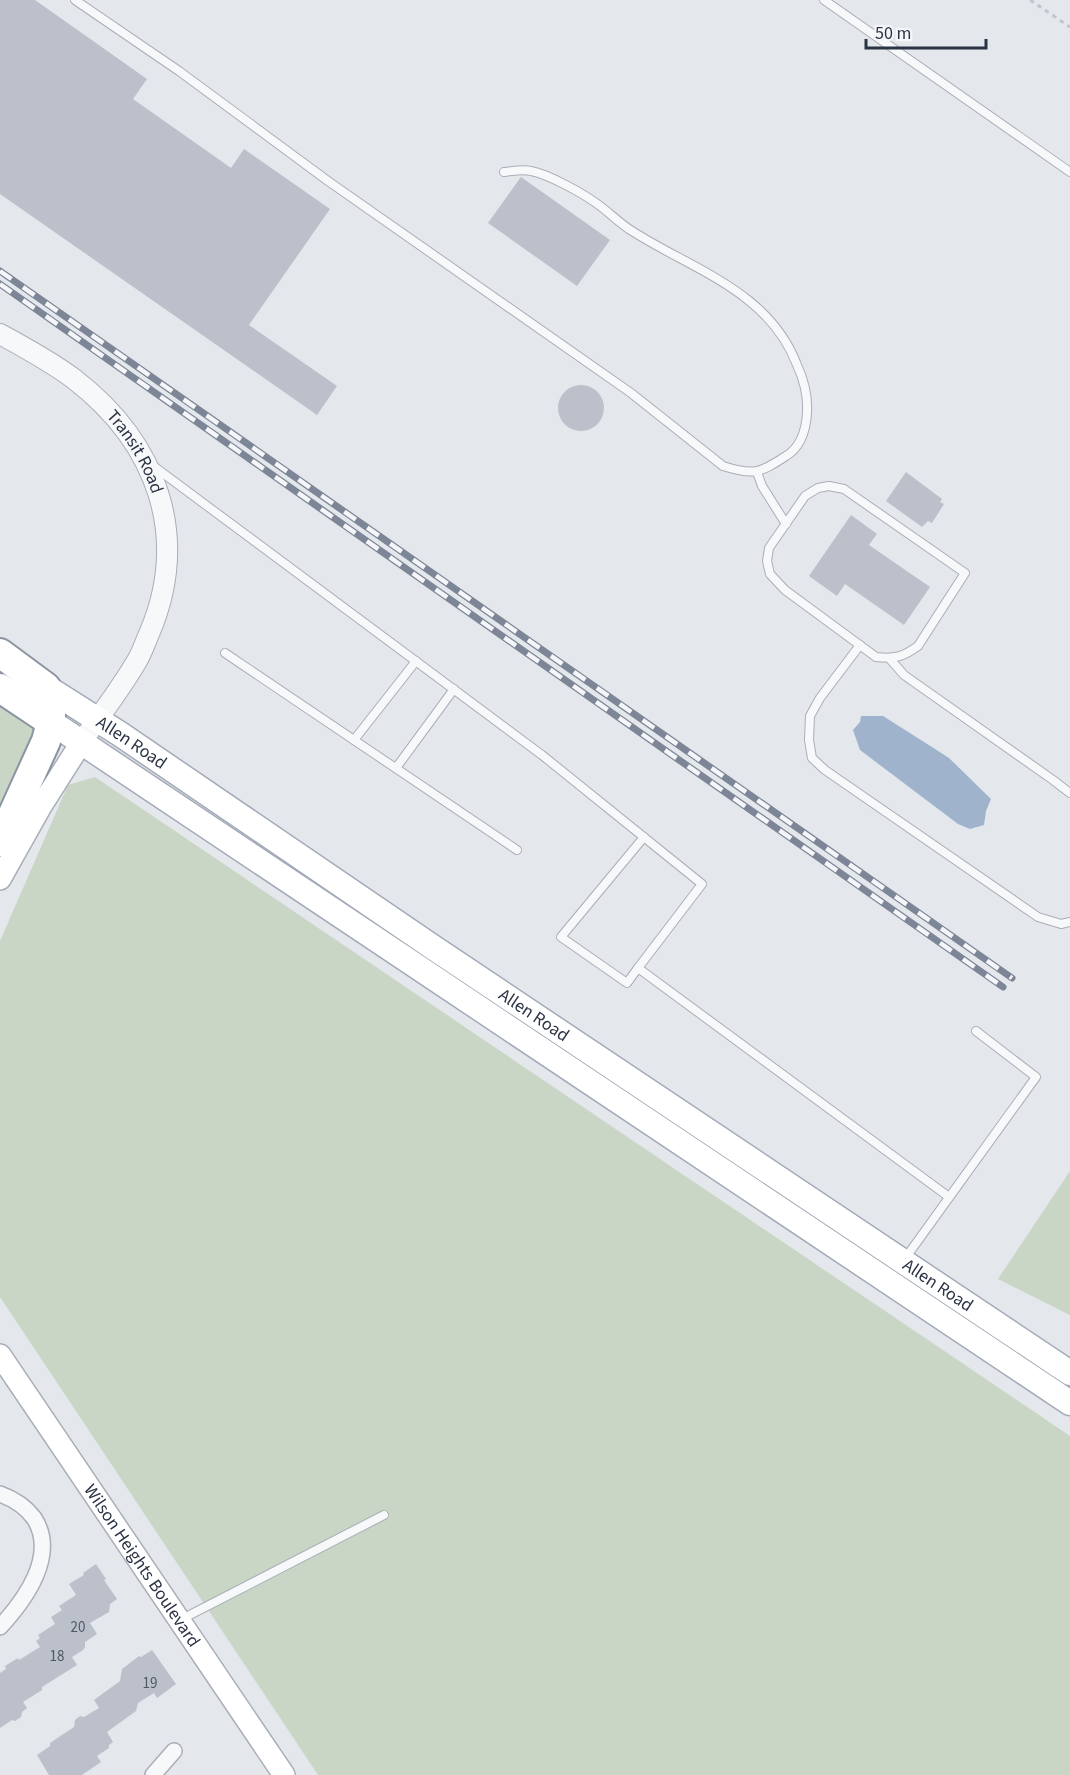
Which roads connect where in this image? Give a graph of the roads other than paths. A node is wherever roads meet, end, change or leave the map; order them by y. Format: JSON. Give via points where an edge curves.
{"nodes":[{"id":1,"x":75,"y":0,"type":"edge"},
{"id":2,"x":824,"y":0,"type":"edge"},
{"id":3,"x":504,"y":172,"type":"dead end"},
{"id":4,"x":1070,"y":172,"type":"edge"},
{"id":5,"x":0,"y":334,"type":"edge"},
{"id":6,"x":146,"y":460,"type":"junction"},
{"id":7,"x":757,"y":472,"type":"junction"},
{"id":8,"x":786,"y":524,"type":"junction"},
{"id":9,"x":860,"y":645,"type":"junction"},
{"id":10,"x":0,"y":653,"type":"edge"},
{"id":11,"x":225,"y":653,"type":"dead end"},
{"id":12,"x":890,"y":658,"type":"junction"},
{"id":13,"x":416,"y":661,"type":"junction"},
{"id":14,"x":46,"y":687,"type":"junction"},
{"id":15,"x":0,"y":688,"type":"edge"},
{"id":16,"x":454,"y":689,"type":"junction"},
{"id":17,"x":97,"y":719,"type":"junction"},
{"id":18,"x":51,"y":722,"type":"junction"},
{"id":19,"x":354,"y":740,"type":"junction"},
{"id":20,"x":81,"y":743,"type":"junction"},
{"id":21,"x":396,"y":768,"type":"junction"},
{"id":22,"x":1070,"y":793,"type":"edge"},
{"id":23,"x":21,"y":797,"type":"junction"},
{"id":24,"x":0,"y":824,"type":"edge"},
{"id":25,"x":644,"y":837,"type":"junction"},
{"id":26,"x":0,"y":842,"type":"edge"},
{"id":27,"x":517,"y":850,"type":"dead end"},
{"id":28,"x":0,"y":879,"type":"edge"},
{"id":29,"x":1070,"y":922,"type":"edge"},
{"id":30,"x":638,"y":968,"type":"junction"},
{"id":31,"x":976,"y":1031,"type":"dead end"},
{"id":32,"x":949,"y":1197,"type":"junction"},
{"id":33,"x":903,"y":1261,"type":"junction"},
{"id":34,"x":0,"y":1355,"type":"edge"},
{"id":35,"x":1070,"y":1372,"type":"edge"},
{"id":36,"x":1070,"y":1403,"type":"edge"},
{"id":37,"x":0,"y":1494,"type":"edge"},
{"id":38,"x":384,"y":1515,"type":"dead end"},
{"id":39,"x":180,"y":1620,"type":"junction"},
{"id":40,"x":0,"y":1627,"type":"edge"},
{"id":41,"x":174,"y":1751,"type":"dead end"},
{"id":42,"x":153,"y":1775,"type":"edge"},
{"id":43,"x":284,"y":1775,"type":"edge"}],
"edges":[{"from":1,"to":7,"type":"lane","via":[[631,393],[723,466]]},
{"from":2,"to":4,"type":"lane"},
{"from":3,"to":7,"type":"lane","via":[[532,171],[596,202],[631,231],[740,293],[774,323],[790,346],[804,382],[806,429],[793,452]]},
{"from":5,"to":6,"type":"street","name":"Transit Road","via":[[74,379],[121,424]]},
{"from":6,"to":13,"type":"lane"},
{"from":6,"to":17,"type":"street","name":"Transit Road","via":[[166,528],[162,596],[152,626],[129,652],[102,695]]},
{"from":7,"to":8,"type":"lane"},
{"from":8,"to":9,"type":"lane","via":[[769,548],[770,574],[785,590]]},
{"from":8,"to":12,"type":"lane","via":[[806,496],[818,488],[844,489],[965,573],[918,646],[907,655]]},
{"from":9,"to":12,"type":"lane","via":[[876,657]]},
{"from":9,"to":29,"type":"lane","via":[[810,716],[812,758],[1038,917],[1061,924]]},
{"from":10,"to":14,"type":"highway","name":"Allen Road"},
{"from":11,"to":19,"type":"lane"},
{"from":12,"to":22,"type":"lane","via":[[904,675]]},
{"from":13,"to":16,"type":"lane"},
{"from":13,"to":19,"type":"lane"},
{"from":14,"to":17,"type":"main road","name":"Allen Road"},
{"from":14,"to":18,"type":"highway"},
{"from":15,"to":18,"type":"highway","name":"Allen Road"},
{"from":16,"to":21,"type":"lane"},
{"from":16,"to":25,"type":"lane"},
{"from":17,"to":20,"type":"street","name":"Transit Road"},
{"from":17,"to":33,"type":"main road","name":"Allen Road"},
{"from":18,"to":20,"type":"main road","name":"Allen Road"},
{"from":18,"to":23,"type":"highway"},
{"from":19,"to":21,"type":"lane"},
{"from":20,"to":28,"type":"main road"},
{"from":20,"to":36,"type":"main road","name":"Allen Road"},
{"from":21,"to":27,"type":"lane"},
{"from":23,"to":24,"type":"highway"},
{"from":23,"to":26,"type":"highway"},
{"from":25,"to":30,"type":"lane","via":[[702,884]]},
{"from":25,"to":30,"type":"lane","via":[[561,937],[627,983]]},
{"from":30,"to":32,"type":"lane"},
{"from":31,"to":32,"type":"lane","via":[[1036,1077]]},
{"from":32,"to":33,"type":"lane"},
{"from":33,"to":35,"type":"main road","name":"Allen Road"},
{"from":34,"to":39,"type":"main road","name":"Wilson Heights Boulevard"},
{"from":37,"to":40,"type":"street","via":[[29,1512],[42,1542],[31,1585]]},
{"from":38,"to":39,"type":"lane"},
{"from":39,"to":43,"type":"main road","name":"Wilson Heights Boulevard"},
{"from":41,"to":42,"type":"street"}]}
